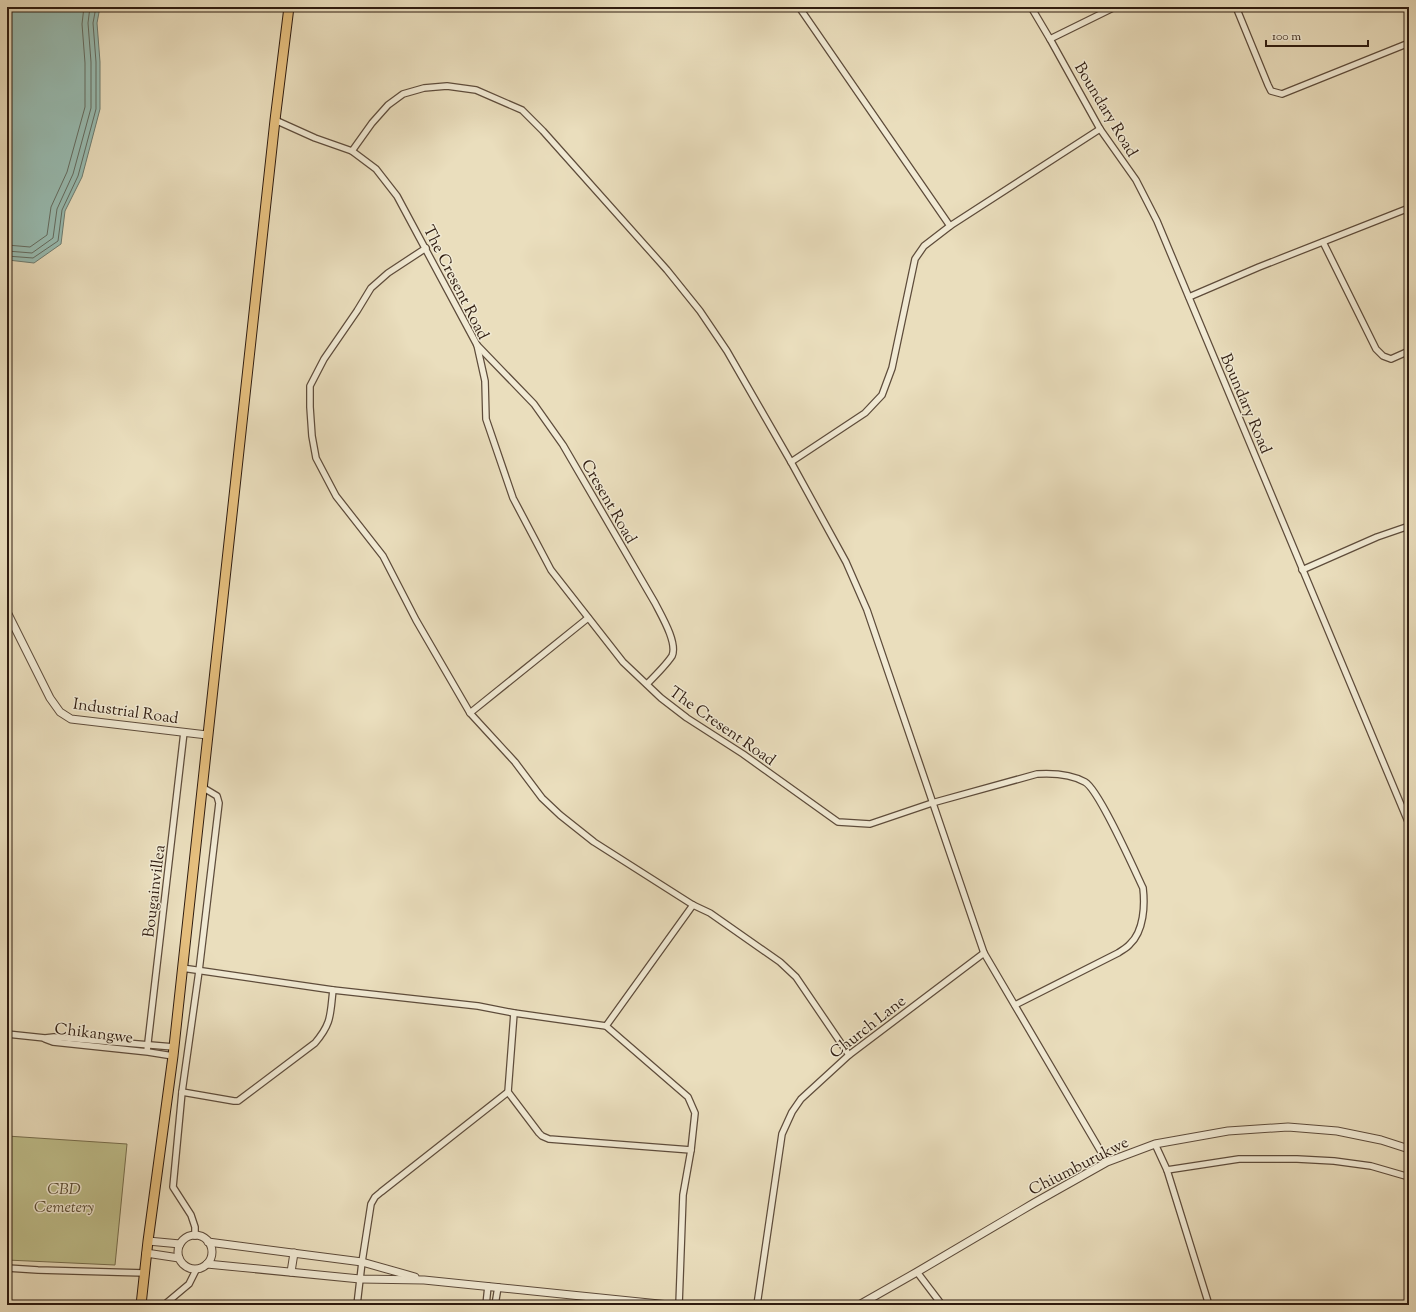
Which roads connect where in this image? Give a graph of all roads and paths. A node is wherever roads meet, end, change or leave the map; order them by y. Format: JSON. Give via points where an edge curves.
{"nodes":[{"id":1,"x":289,"y":7,"type":"edge"},
{"id":2,"x":799,"y":7,"type":"edge"},
{"id":3,"x":1031,"y":7,"type":"edge"},
{"id":4,"x":1115,"y":7,"type":"edge"},
{"id":5,"x":1236,"y":7,"type":"edge"},
{"id":6,"x":1050,"y":38,"type":"junction"},
{"id":7,"x":1409,"y":43,"type":"edge"},
{"id":8,"x":275,"y":120,"type":"junction"},
{"id":9,"x":1100,"y":129,"type":"junction"},
{"id":10,"x":352,"y":151,"type":"junction"},
{"id":11,"x":1409,"y":208,"type":"edge"},
{"id":12,"x":950,"y":226,"type":"junction"},
{"id":13,"x":1323,"y":242,"type":"junction"},
{"id":14,"x":426,"y":248,"type":"junction"},
{"id":15,"x":1189,"y":297,"type":"junction"},
{"id":16,"x":477,"y":345,"type":"junction"},
{"id":17,"x":1409,"y":352,"type":"edge"},
{"id":18,"x":791,"y":462,"type":"junction"},
{"id":19,"x":1409,"y":526,"type":"edge"},
{"id":20,"x":1302,"y":570,"type":"junction"},
{"id":21,"x":7,"y":612,"type":"edge"},
{"id":22,"x":588,"y":618,"type":"junction"},
{"id":23,"x":647,"y":684,"type":"junction"},
{"id":24,"x":470,"y":713,"type":"junction"},
{"id":25,"x":184,"y":732,"type":"junction"},
{"id":26,"x":207,"y":735,"type":"junction"},
{"id":27,"x":202,"y":787,"type":"junction"},
{"id":28,"x":932,"y":803,"type":"junction"},
{"id":29,"x":1409,"y":824,"type":"edge"},
{"id":30,"x":693,"y":905,"type":"junction"},
{"id":31,"x":984,"y":952,"type":"junction"},
{"id":32,"x":182,"y":968,"type":"junction"},
{"id":33,"x":199,"y":971,"type":"junction"},
{"id":34,"x":333,"y":990,"type":"junction"},
{"id":35,"x":1015,"y":1006,"type":"junction"},
{"id":36,"x":514,"y":1013,"type":"junction"},
{"id":37,"x":606,"y":1026,"type":"junction"},
{"id":38,"x":7,"y":1034,"type":"edge"},
{"id":39,"x":147,"y":1048,"type":"junction"},
{"id":40,"x":173,"y":1051,"type":"junction"},
{"id":41,"x":849,"y":1055,"type":"junction"},
{"id":42,"x":182,"y":1092,"type":"junction"},
{"id":43,"x":508,"y":1092,"type":"junction"},
{"id":44,"x":1155,"y":1144,"type":"junction"},
{"id":45,"x":1409,"y":1149,"type":"edge"},
{"id":46,"x":691,"y":1150,"type":"junction"},
{"id":47,"x":1107,"y":1162,"type":"junction"},
{"id":48,"x":1167,"y":1170,"type":"junction"},
{"id":49,"x":1409,"y":1178,"type":"edge"},
{"id":50,"x":195,"y":1236,"type":"junction"},
{"id":51,"x":148,"y":1241,"type":"junction"},
{"id":52,"x":208,"y":1242,"type":"junction"},
{"id":53,"x":180,"y":1244,"type":"junction"},
{"id":54,"x":146,"y":1253,"type":"junction"},
{"id":55,"x":294,"y":1253,"type":"junction"},
{"id":56,"x":179,"y":1258,"type":"junction"},
{"id":57,"x":362,"y":1262,"type":"junction"},
{"id":58,"x":207,"y":1264,"type":"junction"},
{"id":59,"x":7,"y":1268,"type":"edge"},
{"id":60,"x":196,"y":1270,"type":"junction"},
{"id":61,"x":291,"y":1272,"type":"junction"},
{"id":62,"x":917,"y":1272,"type":"junction"},
{"id":63,"x":145,"y":1273,"type":"junction"},
{"id":64,"x":360,"y":1279,"type":"junction"},
{"id":65,"x":424,"y":1280,"type":"junction"},
{"id":66,"x":488,"y":1286,"type":"junction"},
{"id":67,"x":498,"y":1287,"type":"junction"},
{"id":68,"x":141,"y":1305,"type":"edge"},
{"id":69,"x":164,"y":1305,"type":"edge"},
{"id":70,"x":357,"y":1305,"type":"edge"},
{"id":71,"x":486,"y":1305,"type":"edge"},
{"id":72,"x":495,"y":1305,"type":"edge"},
{"id":73,"x":669,"y":1305,"type":"edge"},
{"id":74,"x":679,"y":1305,"type":"edge"},
{"id":75,"x":757,"y":1305,"type":"edge"},
{"id":76,"x":859,"y":1305,"type":"edge"},
{"id":77,"x":942,"y":1305,"type":"edge"},
{"id":78,"x":1209,"y":1305,"type":"edge"}],
"edges":[{"from":1,"to":8,"type":"highway"},
{"from":2,"to":12,"type":"street"},
{"from":3,"to":6,"type":"street","name":"Boundary Road"},
{"from":4,"to":6,"type":"street"},
{"from":5,"to":7,"type":"street","via":[[1268,85],[1272,91],[1282,94]]},
{"from":6,"to":9,"type":"street","name":"Boundary Road"},
{"from":8,"to":10,"type":"street","name":"The Cresent Road"},
{"from":8,"to":26,"type":"highway"},
{"from":9,"to":12,"type":"street"},
{"from":9,"to":15,"type":"street","name":"Boundary Road","via":[[1136,180],[1157,220]]},
{"from":10,"to":14,"type":"street","name":"The Cresent Road","via":[[376,169],[397,196]]},
{"from":10,"to":18,"type":"street","via":[[388,105],[403,94],[424,88],[447,86],[476,90],[522,110],[667,270],[700,311]]},
{"from":11,"to":13,"type":"street"},
{"from":12,"to":18,"type":"street","via":[[924,246],[914,259],[892,368],[882,395],[865,413]]},
{"from":13,"to":15,"type":"street"},
{"from":13,"to":17,"type":"street","via":[[1376,349],[1391,359]]},
{"from":14,"to":16,"type":"street","name":"The Cresent Road"},
{"from":14,"to":24,"type":"street","via":[[388,272],[371,288],[324,359],[310,386],[312,436],[316,458],[336,496],[383,556],[416,620]]},
{"from":15,"to":20,"type":"street","name":"Boundary Road"},
{"from":16,"to":22,"type":"street","name":"The Cresent Road","via":[[485,382],[486,419],[513,498],[551,570]]},
{"from":16,"to":23,"type":"street","name":"Cresent Road","via":[[534,404],[564,445],[655,603],[673,644],[672,655]]},
{"from":18,"to":28,"type":"street","via":[[846,562],[867,610]]},
{"from":19,"to":20,"type":"street"},
{"from":20,"to":29,"type":"street","name":"Boundary Road"},
{"from":21,"to":25,"type":"street","name":"Industrial Road","via":[[50,698],[60,712],[70,719]]},
{"from":22,"to":23,"type":"street","name":"The Cresent Road","via":[[623,662]]},
{"from":22,"to":24,"type":"street"},
{"from":23,"to":28,"type":"street","name":"The Cresent Road","via":[[687,718],[744,754],[838,822],[870,824]]},
{"from":24,"to":30,"type":"street","via":[[515,762],[542,798],[560,815],[594,842]]},
{"from":25,"to":26,"type":"street","name":"Industrial Road"},
{"from":25,"to":39,"type":"street","name":"Bougainvillea"},
{"from":26,"to":27,"type":"highway"},
{"from":27,"to":32,"type":"highway"},
{"from":27,"to":33,"type":"street","via":[[217,796],[219,803]]},
{"from":28,"to":31,"type":"street"},
{"from":28,"to":35,"type":"street","name":"The Cresent Road","via":[[1037,774],[1073,777],[1086,782],[1111,822],[1143,888],[1139,931],[1131,944]]},
{"from":30,"to":37,"type":"street"},
{"from":30,"to":41,"type":"street","via":[[710,913],[785,967],[804,988]]},
{"from":31,"to":35,"type":"street"},
{"from":31,"to":41,"type":"street","name":"Church Lane"},
{"from":32,"to":33,"type":"street"},
{"from":32,"to":40,"type":"highway"},
{"from":33,"to":34,"type":"street"},
{"from":33,"to":42,"type":"street"},
{"from":34,"to":36,"type":"street","via":[[478,1006]]},
{"from":34,"to":42,"type":"street","via":[[330,1018],[315,1042],[238,1101]]},
{"from":35,"to":47,"type":"street"},
{"from":36,"to":37,"type":"street"},
{"from":36,"to":43,"type":"street"},
{"from":37,"to":46,"type":"street","via":[[688,1097],[695,1113]]},
{"from":38,"to":39,"type":"street","name":"Chikangwe","via":[[45,1038],[53,1042]]},
{"from":39,"to":40,"type":"street","name":"Chikangwe"},
{"from":39,"to":40,"type":"street","name":"Chikangwe"},
{"from":40,"to":51,"type":"highway"},
{"from":41,"to":75,"type":"street","name":"Church Lane","via":[[801,1099],[782,1134]]},
{"from":42,"to":50,"type":"street","via":[[173,1187],[191,1215]]},
{"from":43,"to":46,"type":"street","via":[[538,1133],[549,1139]]},
{"from":43,"to":57,"type":"street","via":[[375,1197],[371,1204]]},
{"from":44,"to":45,"type":"street","name":"Chiumburukwe","via":[[1228,1131],[1288,1127],[1337,1131]]},
{"from":44,"to":47,"type":"street","name":"Chiumburukwe"},
{"from":44,"to":48,"type":"street"},
{"from":46,"to":74,"type":"street","via":[[683,1195]]},
{"from":47,"to":62,"type":"street","name":"Chiumburukwe"},
{"from":48,"to":49,"type":"street","via":[[1239,1159],[1297,1159],[1371,1166]]},
{"from":48,"to":78,"type":"street"},
{"from":50,"to":52,"type":"street","via":[[202,1237]]},
{"from":50,"to":53,"type":"street","via":[[185,1239]]},
{"from":51,"to":53,"type":"street"},
{"from":51,"to":54,"type":"highway"},
{"from":52,"to":55,"type":"street"},
{"from":52,"to":58,"type":"street","via":[[212,1250]]},
{"from":53,"to":56,"type":"street"},
{"from":54,"to":56,"type":"street"},
{"from":54,"to":63,"type":"highway"},
{"from":55,"to":57,"type":"street"},
{"from":55,"to":61,"type":"street"},
{"from":56,"to":60,"type":"street","via":[[185,1266]]},
{"from":57,"to":64,"type":"street"},
{"from":57,"to":65,"type":"street"},
{"from":58,"to":60,"type":"street"},
{"from":58,"to":61,"type":"street"},
{"from":59,"to":63,"type":"street"},
{"from":60,"to":69,"type":"street","via":[[189,1284]]},
{"from":61,"to":64,"type":"street"},
{"from":62,"to":76,"type":"street","name":"Chiumburukwe"},
{"from":62,"to":77,"type":"street"},
{"from":63,"to":68,"type":"highway"},
{"from":64,"to":65,"type":"street"},
{"from":64,"to":70,"type":"street"},
{"from":65,"to":66,"type":"street"},
{"from":66,"to":67,"type":"street"},
{"from":66,"to":71,"type":"street"},
{"from":67,"to":72,"type":"street"},
{"from":67,"to":73,"type":"street"}]}
